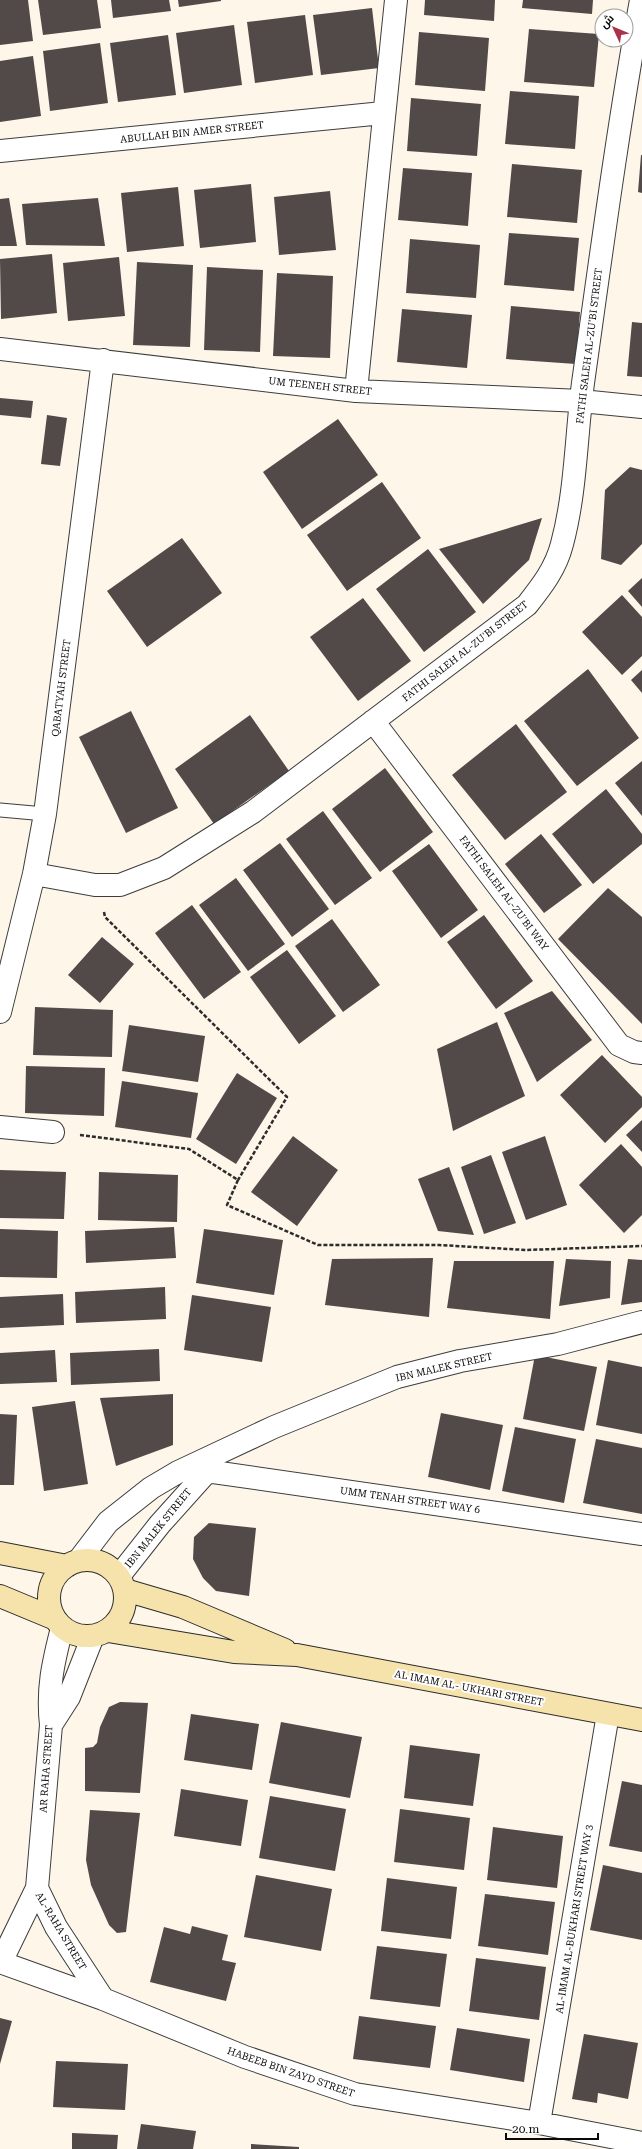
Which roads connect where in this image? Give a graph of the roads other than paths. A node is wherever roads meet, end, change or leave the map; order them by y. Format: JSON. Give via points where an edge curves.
{"nodes":[{"id":1,"x":396,"y":0,"type":"edge"},
{"id":2,"x":641,"y":0,"type":"edge"},
{"id":3,"x":383,"y":113,"type":"junction"},
{"id":4,"x":0,"y":151,"type":"edge"},
{"id":5,"x":0,"y":349,"type":"edge"},
{"id":6,"x":103,"y":360,"type":"junction"},
{"id":7,"x":356,"y":391,"type":"junction"},
{"id":8,"x":581,"y":401,"type":"junction"},
{"id":9,"x":642,"y":407,"type":"edge"},
{"id":10,"x":373,"y":721,"type":"junction"},
{"id":11,"x":0,"y":810,"type":"edge"},
{"id":12,"x":45,"y":814,"type":"junction"},
{"id":13,"x":34,"y":874,"type":"junction"},
{"id":14,"x":0,"y":1012,"type":"edge"},
{"id":15,"x":642,"y":1052,"type":"edge"},
{"id":16,"x":0,"y":1127,"type":"edge"},
{"id":17,"x":53,"y":1132,"type":"road end"},
{"id":18,"x":642,"y":1322,"type":"edge"},
{"id":19,"x":233,"y":1447,"type":"junction"},
{"id":20,"x":206,"y":1471,"type":"junction"},
{"id":21,"x":178,"y":1472,"type":"junction"},
{"id":22,"x":642,"y":1534,"type":"edge"},
{"id":23,"x":0,"y":1553,"type":"edge"},
{"id":24,"x":73,"y":1563,"type":"junction"},
{"id":25,"x":122,"y":1583,"type":"junction"},
{"id":26,"x":0,"y":1596,"type":"edge"},
{"id":27,"x":58,"y":1623,"type":"junction"},
{"id":28,"x":100,"y":1633,"type":"junction"},
{"id":29,"x":297,"y":1655,"type":"junction"},
{"id":30,"x":608,"y":1714,"type":"junction"},
{"id":31,"x":642,"y":1720,"type":"edge"},
{"id":32,"x":51,"y":1725,"type":"junction"},
{"id":33,"x":37,"y":1888,"type":"junction"},
{"id":34,"x":1,"y":1962,"type":"edge"},
{"id":35,"x":103,"y":2000,"type":"junction"},
{"id":36,"x":539,"y":2123,"type":"junction"},
{"id":37,"x":642,"y":2143,"type":"edge"}],
"edges":[{"from":1,"to":3,"type":"street"},
{"from":2,"to":8,"type":"street","name":"FATHI SALEH AL-ZU'BI STREET","via":[[621,111]]},
{"from":3,"to":4,"type":"street","name":"ABULLAH BIN AMER STREET"},
{"from":3,"to":7,"type":"street"},
{"from":5,"to":6,"type":"street","name":"UM TEENEH STREET"},
{"from":6,"to":7,"type":"street","name":"UM TEENEH STREET"},
{"from":6,"to":12,"type":"street","name":"QABATYAH STREET"},
{"from":7,"to":8,"type":"street","name":"UM TEENEH STREET"},
{"from":8,"to":9,"type":"street","name":"UM TEENEH STREET"},
{"from":8,"to":10,"type":"street","name":"FATHI SALEH AL-ZU'BI STREET","via":[[573,481],[562,544],[548,580],[526,605]]},
{"from":10,"to":13,"type":"street","name":"FATHI SALEH AL-ZU'BI STREET","via":[[253,812],[164,868],[120,885],[95,885]]},
{"from":10,"to":15,"type":"street","name":"FATHI SALEH AL-ZU'BI WAY","via":[[619,1044],[634,1052]]},
{"from":11,"to":12,"type":"lane"},
{"from":12,"to":13,"type":"street","name":"QABATYAH STREET"},
{"from":13,"to":14,"type":"street","name":"QABATYAH STREET"},
{"from":16,"to":17,"type":"street"},
{"from":18,"to":19,"type":"street","name":"IBN MALEK STREET","via":[[558,1344],[460,1361],[397,1377],[274,1427]]},
{"from":19,"to":20,"type":"street","name":"IBN MALEK STREET"},
{"from":19,"to":21,"type":"street","name":"IBN MALEK STREET"},
{"from":20,"to":21,"type":"street","name":"UMM TENAH STREET WAY 6"},
{"from":20,"to":22,"type":"street","name":"UMM TENAH STREET WAY 6"},
{"from":20,"to":25,"type":"street","name":"IBN MALEK STREET"},
{"from":21,"to":24,"type":"street","name":"IBN MALEK STREET","via":[[151,1488],[108,1522]]},
{"from":23,"to":24,"type":"street"},
{"from":24,"to":25,"type":"street","via":[[90,1560],[101,1562],[111,1568]]},
{"from":24,"to":27,"type":"street","via":[[56,1576],[49,1589],[49,1604]]},
{"from":25,"to":28,"type":"street","via":[[125,1605],[119,1620]]},
{"from":25,"to":29,"type":"street"},
{"from":26,"to":27,"type":"street"},
{"from":27,"to":28,"type":"street","via":[[77,1636]]},
{"from":27,"to":32,"type":"street","name":"AR RAHA STREET","via":[[48,1703]]},
{"from":28,"to":29,"type":"street","via":[[234,1652]]},
{"from":28,"to":32,"type":"street","via":[[69,1697]]},
{"from":29,"to":30,"type":"street","name":"AL IMAM AL- UKHARI STREET"},
{"from":30,"to":31,"type":"street","name":"AL IMAM AL- UKHARI STREET"},
{"from":30,"to":36,"type":"street","name":"AL-IMAM AL-BUKHARI STREET WAY 3"},
{"from":32,"to":33,"type":"street","name":"AR RAHA STREET"},
{"from":33,"to":34,"type":"street","name":"AL-RAHA STREET"},
{"from":33,"to":35,"type":"street","name":"AL-RAHA STREET","via":[[56,1927]]},
{"from":34,"to":35,"type":"street","name":"HABEEB BIN ZAYD STREET"},
{"from":35,"to":36,"type":"street","name":"HABEEB BIN ZAYD STREET","via":[[245,2057],[355,2094]]},
{"from":36,"to":37,"type":"street","name":"HABEEB BIN ZAYD STREET"}]}
